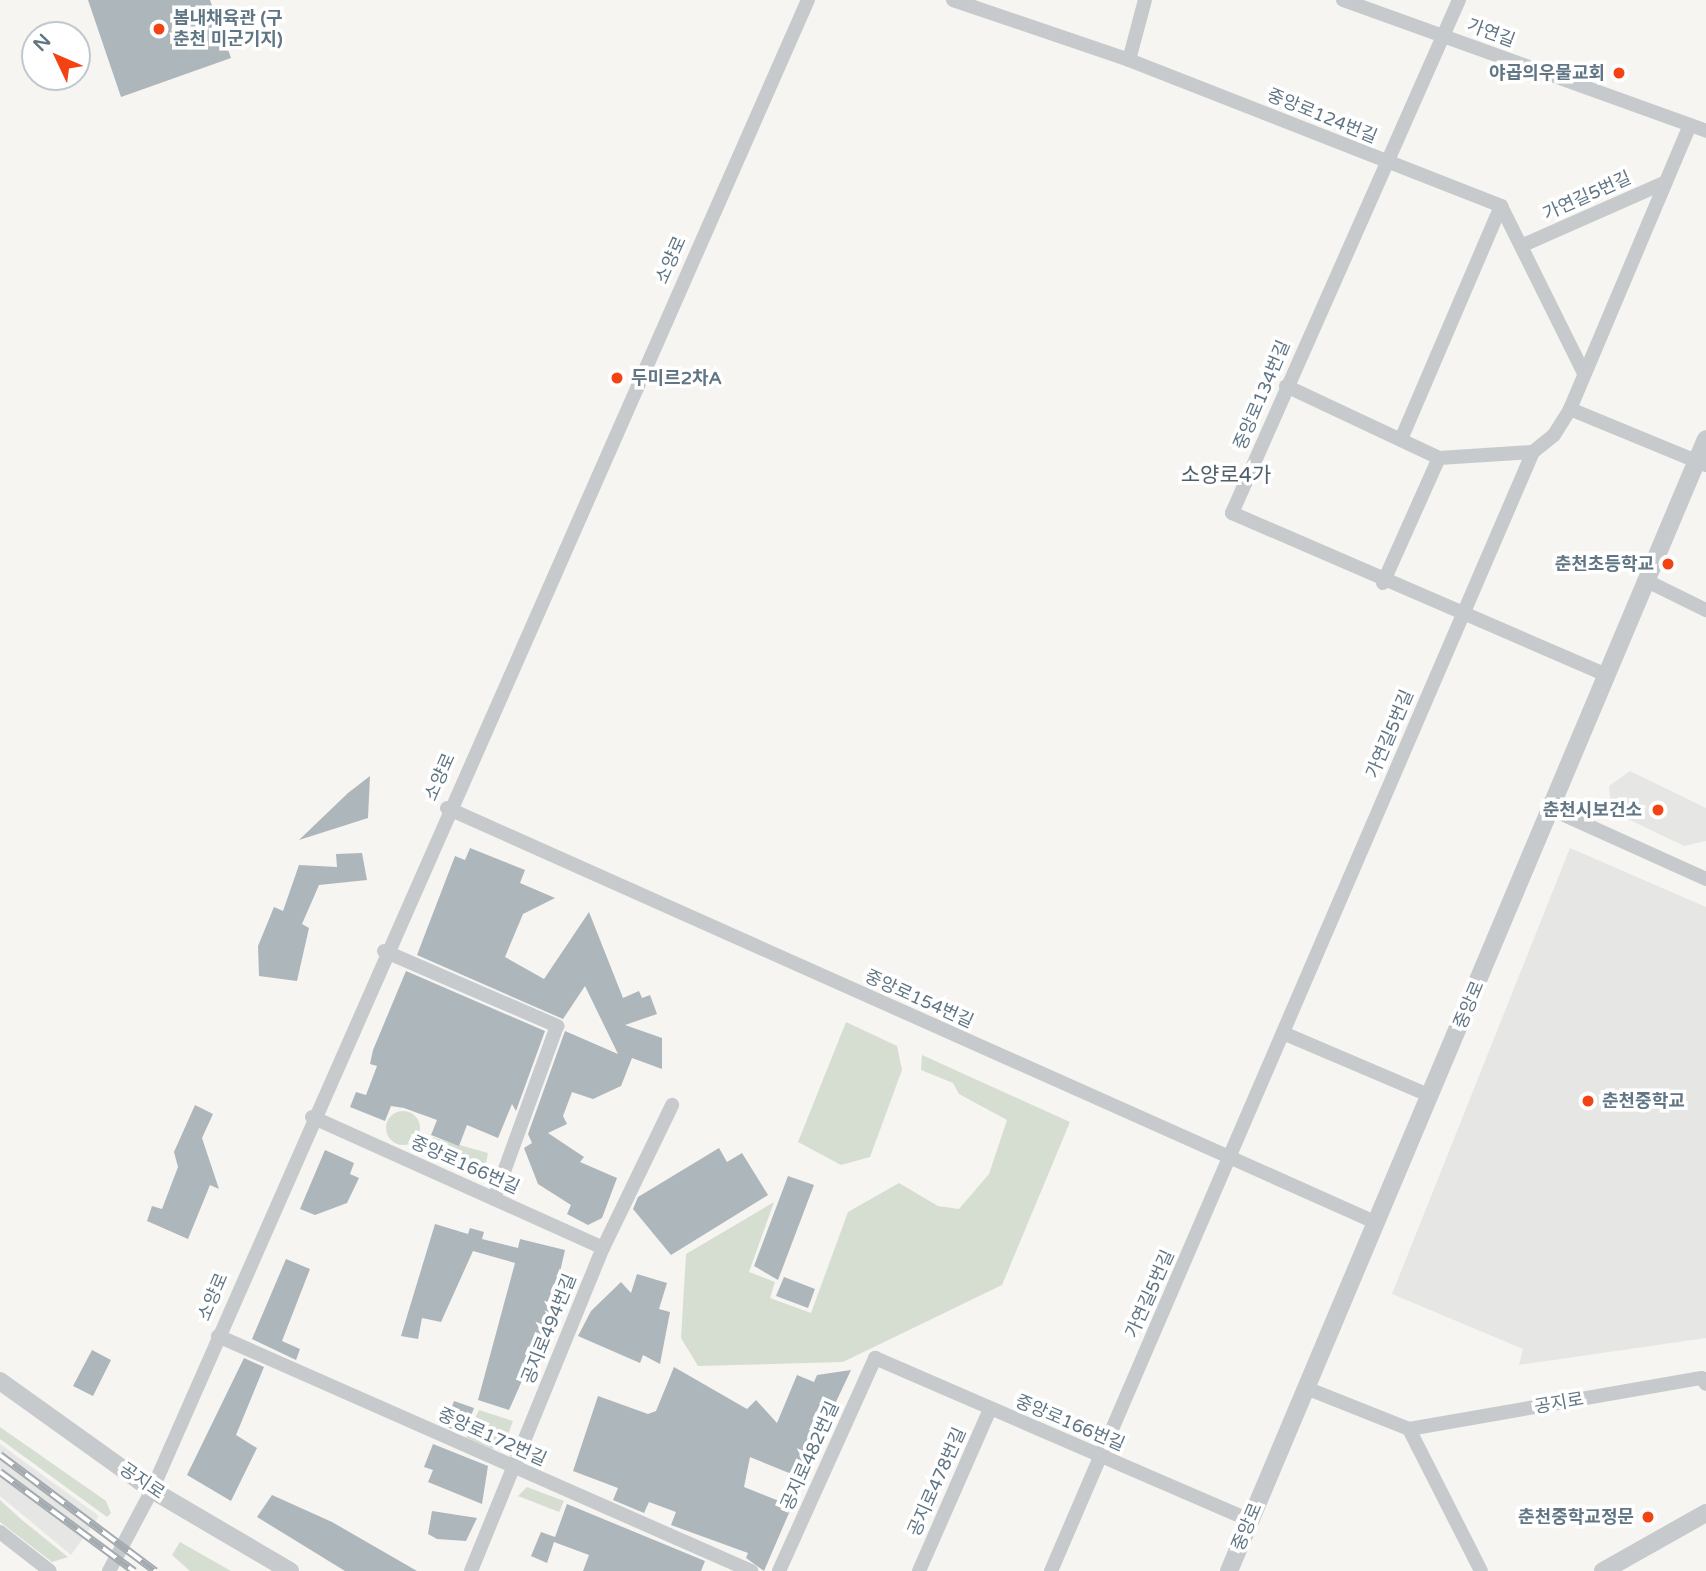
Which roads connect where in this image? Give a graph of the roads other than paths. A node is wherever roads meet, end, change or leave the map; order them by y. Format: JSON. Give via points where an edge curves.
{"nodes":[{"id":1,"x":808,"y":0,"type":"edge"},
{"id":2,"x":953,"y":0,"type":"edge"},
{"id":3,"x":1145,"y":0,"type":"edge"},
{"id":4,"x":1343,"y":0,"type":"edge"},
{"id":5,"x":1459,"y":0,"type":"edge"},
{"id":6,"x":1443,"y":36,"type":"junction"},
{"id":7,"x":1129,"y":60,"type":"junction"},
{"id":8,"x":1690,"y":125,"type":"junction"},
{"id":9,"x":1706,"y":131,"type":"edge"},
{"id":10,"x":1387,"y":162,"type":"junction"},
{"id":11,"x":1666,"y":182,"type":"junction"},
{"id":12,"x":1501,"y":205,"type":"junction"},
{"id":13,"x":1523,"y":245,"type":"junction"},
{"id":14,"x":1583,"y":371,"type":"junction"},
{"id":15,"x":1286,"y":386,"type":"junction"},
{"id":16,"x":1570,"y":409,"type":"junction"},
{"id":17,"x":1402,"y":437,"type":"junction"},
{"id":18,"x":1706,"y":439,"type":"edge"},
{"id":19,"x":1533,"y":452,"type":"junction"},
{"id":20,"x":1439,"y":458,"type":"junction"},
{"id":21,"x":1701,"y":463,"type":"edge"},
{"id":22,"x":1647,"y":581,"type":"junction"},
{"id":23,"x":1383,"y":583,"type":"junction"},
{"id":24,"x":1706,"y":610,"type":"edge"},
{"id":25,"x":1461,"y":617,"type":"junction"},
{"id":26,"x":1606,"y":675,"type":"junction"},
{"id":27,"x":447,"y":808,"type":"junction"},
{"id":28,"x":1551,"y":809,"type":"junction"},
{"id":29,"x":1706,"y":879,"type":"edge"},
{"id":30,"x":384,"y":951,"type":"junction"},
{"id":31,"x":1283,"y":1032,"type":"junction"},
{"id":32,"x":1431,"y":1096,"type":"junction"},
{"id":33,"x":672,"y":1105,"type":"dead end"},
{"id":34,"x":312,"y":1117,"type":"junction"},
{"id":35,"x":1230,"y":1159,"type":"junction"},
{"id":36,"x":494,"y":1199,"type":"junction"},
{"id":37,"x":1377,"y":1223,"type":"junction"},
{"id":38,"x":603,"y":1248,"type":"junction"},
{"id":39,"x":218,"y":1336,"type":"junction"},
{"id":40,"x":876,"y":1357,"type":"joint"},
{"id":41,"x":0,"y":1381,"type":"edge"},
{"id":42,"x":1706,"y":1384,"type":"edge"},
{"id":43,"x":1306,"y":1388,"type":"junction"},
{"id":44,"x":990,"y":1409,"type":"junction"},
{"id":45,"x":1409,"y":1429,"type":"junction"},
{"id":46,"x":1099,"y":1456,"type":"junction"},
{"id":47,"x":513,"y":1467,"type":"junction"},
{"id":48,"x":152,"y":1490,"type":"junction"},
{"id":49,"x":1706,"y":1513,"type":"edge"},
{"id":50,"x":1250,"y":1520,"type":"junction"},
{"id":51,"x":0,"y":1532,"type":"edge"},
{"id":52,"x":50,"y":1571,"type":"edge"},
{"id":53,"x":108,"y":1571,"type":"edge"},
{"id":54,"x":289,"y":1571,"type":"edge"},
{"id":55,"x":471,"y":1571,"type":"edge"},
{"id":56,"x":751,"y":1571,"type":"edge"},
{"id":57,"x":779,"y":1571,"type":"edge"},
{"id":58,"x":919,"y":1571,"type":"edge"},
{"id":59,"x":1051,"y":1571,"type":"edge"},
{"id":60,"x":1229,"y":1571,"type":"edge"},
{"id":61,"x":1481,"y":1571,"type":"edge"},
{"id":62,"x":1602,"y":1571,"type":"edge"}],
"edges":[{"from":1,"to":27,"type":"street","name":"소양로"},
{"from":2,"to":7,"type":"street","name":"중앙로124번길"},
{"from":3,"to":7,"type":"street"},
{"from":4,"to":6,"type":"street","name":"가연길"},
{"from":5,"to":6,"type":"street","name":"중앙로134번길"},
{"from":6,"to":8,"type":"street","name":"가연길"},
{"from":6,"to":10,"type":"street","name":"중앙로134번길"},
{"from":7,"to":10,"type":"street","name":"중앙로124번길"},
{"from":8,"to":9,"type":"street","name":"가연길"},
{"from":8,"to":11,"type":"street","name":"가연길5번길"},
{"from":10,"to":12,"type":"street","name":"중앙로124번길"},
{"from":10,"to":15,"type":"street","name":"중앙로134번길"},
{"from":11,"to":13,"type":"street","name":"가연길5번길"},
{"from":11,"to":14,"type":"street","name":"가연길5번길"},
{"from":12,"to":13,"type":"street"},
{"from":12,"to":17,"type":"street"},
{"from":13,"to":14,"type":"street"},
{"from":14,"to":16,"type":"street","name":"가연길5번길"},
{"from":15,"to":17,"type":"street"},
{"from":15,"to":23,"type":"street","name":"중앙로134번길","via":[[1232,513]]},
{"from":16,"to":19,"type":"street","name":"가연길5번길","via":[[1554,435]]},
{"from":16,"to":21,"type":"street"},
{"from":17,"to":20,"type":"street"},
{"from":18,"to":21,"type":"street","name":"중앙로"},
{"from":19,"to":20,"type":"street"},
{"from":19,"to":25,"type":"street","name":"가연길5번길"},
{"from":20,"to":23,"type":"street"},
{"from":21,"to":22,"type":"street","name":"중앙로"},
{"from":22,"to":24,"type":"street"},
{"from":22,"to":26,"type":"street","name":"중앙로"},
{"from":23,"to":25,"type":"street","name":"중앙로134번길"},
{"from":25,"to":26,"type":"street","name":"중앙로134번길"},
{"from":25,"to":31,"type":"street","name":"가연길5번길"},
{"from":26,"to":28,"type":"street","name":"중앙로"},
{"from":27,"to":30,"type":"street","name":"소양로"},
{"from":27,"to":35,"type":"street","name":"중앙로154번길"},
{"from":28,"to":29,"type":"street"},
{"from":28,"to":32,"type":"street","name":"중앙로"},
{"from":30,"to":34,"type":"street","name":"소양로"},
{"from":30,"to":36,"type":"street","via":[[557,1026]]},
{"from":31,"to":32,"type":"street"},
{"from":31,"to":35,"type":"street","name":"가연길5번길"},
{"from":32,"to":37,"type":"street","name":"중앙로"},
{"from":33,"to":38,"type":"street","name":"공지로494번길"},
{"from":34,"to":36,"type":"street","name":"중앙로166번길"},
{"from":34,"to":39,"type":"street","name":"소양로"},
{"from":35,"to":37,"type":"street","name":"중앙로154번길"},
{"from":35,"to":46,"type":"street","name":"가연길5번길"},
{"from":36,"to":38,"type":"street","name":"중앙로166번길"},
{"from":37,"to":43,"type":"street","name":"중앙로"},
{"from":38,"to":47,"type":"street","name":"공지로494번길"},
{"from":39,"to":47,"type":"street","name":"중앙로172번길"},
{"from":39,"to":48,"type":"street","name":"소양로"},
{"from":40,"to":44,"type":"street","name":"중앙로166번길"},
{"from":40,"to":57,"type":"street","name":"공지로482번길"},
{"from":41,"to":48,"type":"street","name":"공지로"},
{"from":42,"to":45,"type":"street","name":"공지로","via":[[1702,1378]]},
{"from":43,"to":45,"type":"street"},
{"from":43,"to":50,"type":"street","name":"중앙로"},
{"from":44,"to":46,"type":"street","name":"중앙로166번길"},
{"from":44,"to":58,"type":"street","name":"공지로478번길"},
{"from":45,"to":61,"type":"street"},
{"from":46,"to":50,"type":"street","name":"중앙로166번길"},
{"from":46,"to":59,"type":"street","name":"가연길5번길"},
{"from":47,"to":55,"type":"street","name":"공지로494번길"},
{"from":47,"to":56,"type":"street","name":"중앙로172번길"},
{"from":48,"to":53,"type":"street","name":"소양로"},
{"from":48,"to":54,"type":"street","name":"공지로"},
{"from":49,"to":62,"type":"street"},
{"from":50,"to":60,"type":"street","name":"중앙로"},
{"from":51,"to":52,"type":"street"}]}
